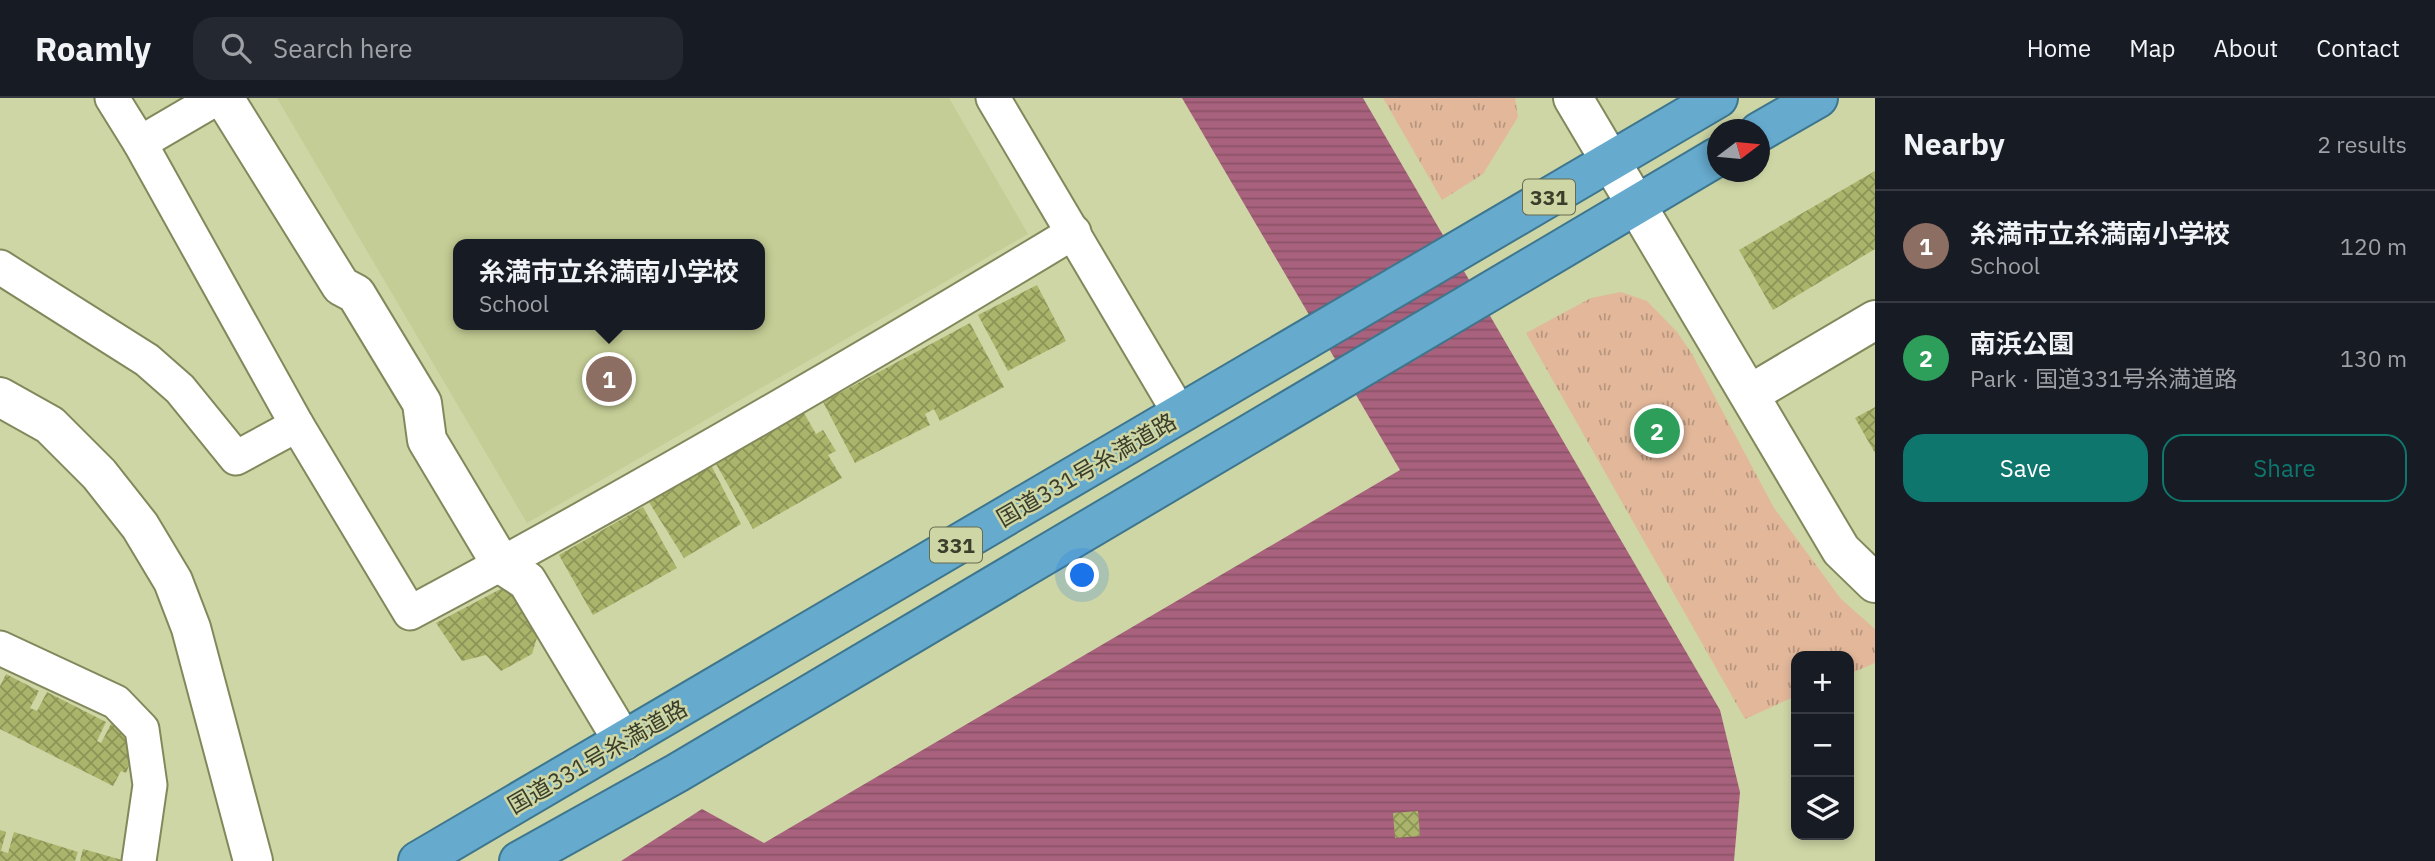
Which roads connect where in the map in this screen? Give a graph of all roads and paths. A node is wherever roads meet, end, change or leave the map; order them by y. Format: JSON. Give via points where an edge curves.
{"nodes":[{"id":1,"x":112,"y":98,"type":"edge"},
{"id":2,"x":217,"y":98,"type":"edge"},
{"id":3,"x":224,"y":98,"type":"edge"},
{"id":4,"x":993,"y":98,"type":"edge"},
{"id":5,"x":1573,"y":98,"type":"edge"},
{"id":6,"x":1718,"y":98,"type":"edge"},
{"id":7,"x":1818,"y":98,"type":"edge"},
{"id":8,"x":1770,"y":126,"type":"edge"},
{"id":9,"x":140,"y":143,"type":"junction"},
{"id":10,"x":1610,"y":161,"type":"junction"},
{"id":11,"x":1707,"y":163,"type":"edge"},
{"id":12,"x":1636,"y":205,"type":"junction"},
{"id":13,"x":1074,"y":232,"type":"junction"},
{"id":14,"x":0,"y":267,"type":"edge"},
{"id":15,"x":1875,"y":320,"type":"edge"},
{"id":16,"x":1750,"y":394,"type":"junction"},
{"id":17,"x":0,"y":397,"type":"edge"},
{"id":18,"x":1181,"y":414,"type":"junction"},
{"id":19,"x":297,"y":425,"type":"junction"},
{"id":20,"x":501,"y":564,"type":"junction"},
{"id":21,"x":1875,"y":583,"type":"edge"},
{"id":22,"x":0,"y":648,"type":"edge"},
{"id":23,"x":616,"y":744,"type":"junction"},
{"id":24,"x":534,"y":853,"type":"edge"},
{"id":25,"x":139,"y":861,"type":"edge"},
{"id":26,"x":253,"y":861,"type":"edge"},
{"id":27,"x":418,"y":861,"type":"edge"}],
"edges":[{"from":1,"to":9,"type":"street"},
{"from":2,"to":9,"type":"street"},
{"from":3,"to":20,"type":"street","via":[[341,286],[356,294],[422,404],[427,440]]},
{"from":4,"to":13,"type":"street"},
{"from":5,"to":10,"type":"street"},
{"from":6,"to":10,"type":"highway","name":"国道331号糸満道路","number":"331"},
{"from":7,"to":8,"type":"highway"},
{"from":9,"to":19,"type":"street"},
{"from":10,"to":12,"type":"street"},
{"from":10,"to":18,"type":"highway","name":"国道331号糸満道路","number":"331"},
{"from":11,"to":12,"type":"highway","number":"331"},
{"from":12,"to":16,"type":"street"},
{"from":12,"to":24,"type":"highway","number":"331","via":[[677,773]]},
{"from":13,"to":18,"type":"street"},
{"from":13,"to":20,"type":"street","via":[[777,409]]},
{"from":14,"to":19,"type":"street","via":[[147,360],[180,389],[236,458]]},
{"from":15,"to":16,"type":"street"},
{"from":16,"to":21,"type":"street","via":[[1841,550]]},
{"from":17,"to":26,"type":"street","via":[[50,425],[99,474],[140,526],[173,581],[191,628]]},
{"from":18,"to":23,"type":"highway","name":"国道331号糸満道路","number":"331"},
{"from":19,"to":20,"type":"street","via":[[410,613]]},
{"from":20,"to":23,"type":"street","via":[[527,581]]},
{"from":22,"to":25,"type":"street","via":[[116,702],[142,729],[150,785]]},
{"from":23,"to":27,"type":"highway","name":"国道331号糸満道路","number":"331"}]}
